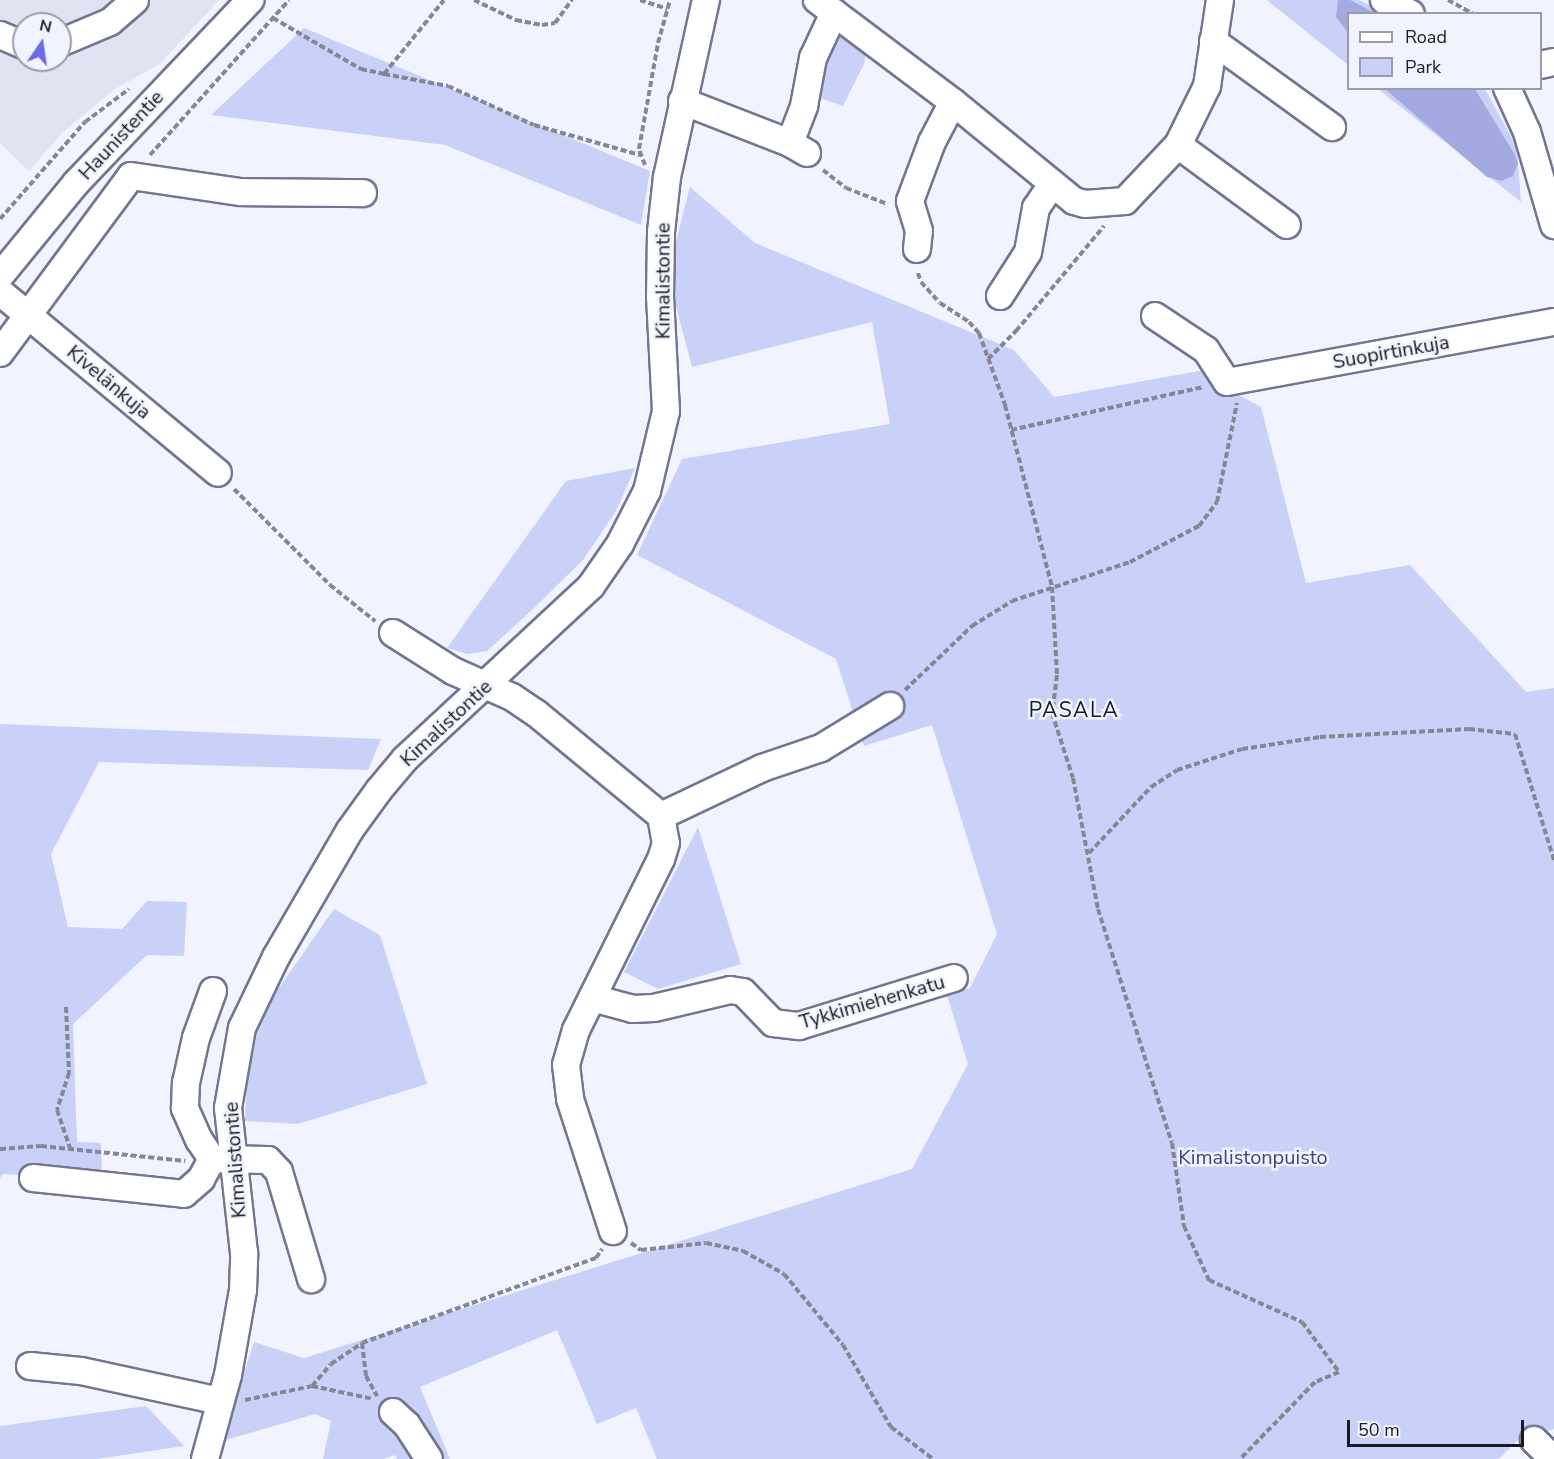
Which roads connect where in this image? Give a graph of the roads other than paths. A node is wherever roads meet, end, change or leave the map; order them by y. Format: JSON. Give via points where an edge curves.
{"nodes":[{"id":1,"x":135,"y":0,"type":"edge"},
{"id":2,"x":250,"y":0,"type":"edge"},
{"id":3,"x":706,"y":0,"type":"edge"},
{"id":4,"x":1220,"y":0,"type":"edge"},
{"id":5,"x":1384,"y":0,"type":"edge"},
{"id":6,"x":825,"y":6,"type":"edge"},
{"id":7,"x":1407,"y":12,"type":"edge"},
{"id":8,"x":72,"y":38,"type":"edge"},
{"id":9,"x":1213,"y":41,"type":"junction"},
{"id":10,"x":1508,"y":90,"type":"edge"},
{"id":11,"x":682,"y":101,"type":"junction"},
{"id":12,"x":953,"y":102,"type":"junction"},
{"id":13,"x":1332,"y":127,"type":"dead end"},
{"id":14,"x":1178,"y":145,"type":"junction"},
{"id":15,"x":1052,"y":184,"type":"junction"},
{"id":16,"x":363,"y":193,"type":"dead end"},
{"id":17,"x":1287,"y":225,"type":"dead end"},
{"id":18,"x":1554,"y":225,"type":"edge"},
{"id":19,"x":918,"y":249,"type":"road end"},
{"id":20,"x":0,"y":276,"type":"edge"},
{"id":21,"x":0,"y":292,"type":"edge"},
{"id":22,"x":999,"y":296,"type":"dead end"},
{"id":23,"x":29,"y":314,"type":"junction"},
{"id":24,"x":1155,"y":316,"type":"dead end"},
{"id":25,"x":1554,"y":322,"type":"edge"},
{"id":26,"x":0,"y":353,"type":"edge"},
{"id":27,"x":218,"y":473,"type":"road end"},
{"id":28,"x":393,"y":633,"type":"road end"},
{"id":29,"x":486,"y":686,"type":"junction"},
{"id":30,"x":890,"y":706,"type":"road end"},
{"id":31,"x":661,"y":816,"type":"junction"},
{"id":32,"x":954,"y":978,"type":"dead end"},
{"id":33,"x":213,"y":991,"type":"dead end"},
{"id":34,"x":592,"y":998,"type":"junction"},
{"id":35,"x":222,"y":1158,"type":"junction"},
{"id":36,"x":33,"y":1178,"type":"dead end"},
{"id":37,"x":613,"y":1231,"type":"road end"},
{"id":38,"x":311,"y":1278,"type":"dead end"},
{"id":39,"x":30,"y":1366,"type":"dead end"},
{"id":40,"x":220,"y":1401,"type":"junction"},
{"id":41,"x":386,"y":1406,"type":"road end"},
{"id":42,"x":1534,"y":1440,"type":"dead end"},
{"id":43,"x":205,"y":1459,"type":"edge"},
{"id":44,"x":429,"y":1459,"type":"edge"},
{"id":45,"x":1554,"y":1459,"type":"edge"}],
"edges":[{"from":1,"to":8,"type":"street","via":[[110,22]]},
{"from":2,"to":20,"type":"street","name":"Haunistentie","via":[[76,183]]},
{"from":3,"to":11,"type":"street","name":"Kimalistontie"},
{"from":4,"to":9,"type":"street"},
{"from":5,"to":7,"type":"street"},
{"from":6,"to":11,"type":"street","via":[[799,148]]},
{"from":6,"to":12,"type":"street"},
{"from":9,"to":13,"type":"street"},
{"from":9,"to":14,"type":"street","via":[[1207,86]]},
{"from":10,"to":18,"type":"street","via":[[1527,132]]},
{"from":11,"to":29,"type":"street","name":"Kimalistontie","via":[[661,232],[666,411],[647,491],[620,544],[591,586]]},
{"from":12,"to":15,"type":"street"},
{"from":12,"to":19,"type":"street","via":[[917,179],[910,206],[919,231]]},
{"from":14,"to":15,"type":"street","via":[[1125,201],[1074,201]]},
{"from":14,"to":17,"type":"street"},
{"from":15,"to":22,"type":"street","via":[[1036,208],[1028,252]]},
{"from":16,"to":23,"type":"street","via":[[241,192],[131,176]]},
{"from":21,"to":23,"type":"street","name":"Kivelänkuja"},
{"from":23,"to":26,"type":"street"},
{"from":23,"to":27,"type":"street","name":"Kivelänkuja"},
{"from":24,"to":25,"type":"street","name":"Suopirtinkuja","via":[[1206,350],[1234,381]]},
{"from":28,"to":29,"type":"street","via":[[453,671]]},
{"from":29,"to":31,"type":"street","via":[[536,713]]},
{"from":29,"to":35,"type":"street","name":"Kimalistontie","via":[[405,759],[378,790],[350,830],[276,957],[242,1028]]},
{"from":30,"to":31,"type":"street","via":[[821,748],[762,768]]},
{"from":31,"to":34,"type":"street","via":[[666,843],[661,859]]},
{"from":32,"to":34,"type":"street","name":"Tykkimiehenkatu","via":[[799,1026],[773,1023],[743,992],[730,990],[644,1009]]},
{"from":33,"to":35,"type":"street","via":[[194,1049],[185,1108],[199,1140]]},
{"from":34,"to":37,"type":"street","via":[[568,1047],[566,1083]]},
{"from":35,"to":36,"type":"street","via":[[184,1194]]},
{"from":35,"to":38,"type":"street","via":[[268,1160],[279,1172]]},
{"from":35,"to":40,"type":"street","name":"Kimalistontie","via":[[244,1253],[243,1290]]},
{"from":39,"to":40,"type":"street","via":[[72,1369]]},
{"from":40,"to":43,"type":"street","name":"Kimalistontie"},
{"from":41,"to":44,"type":"street","via":[[407,1425]]},
{"from":42,"to":45,"type":"street"}]}
